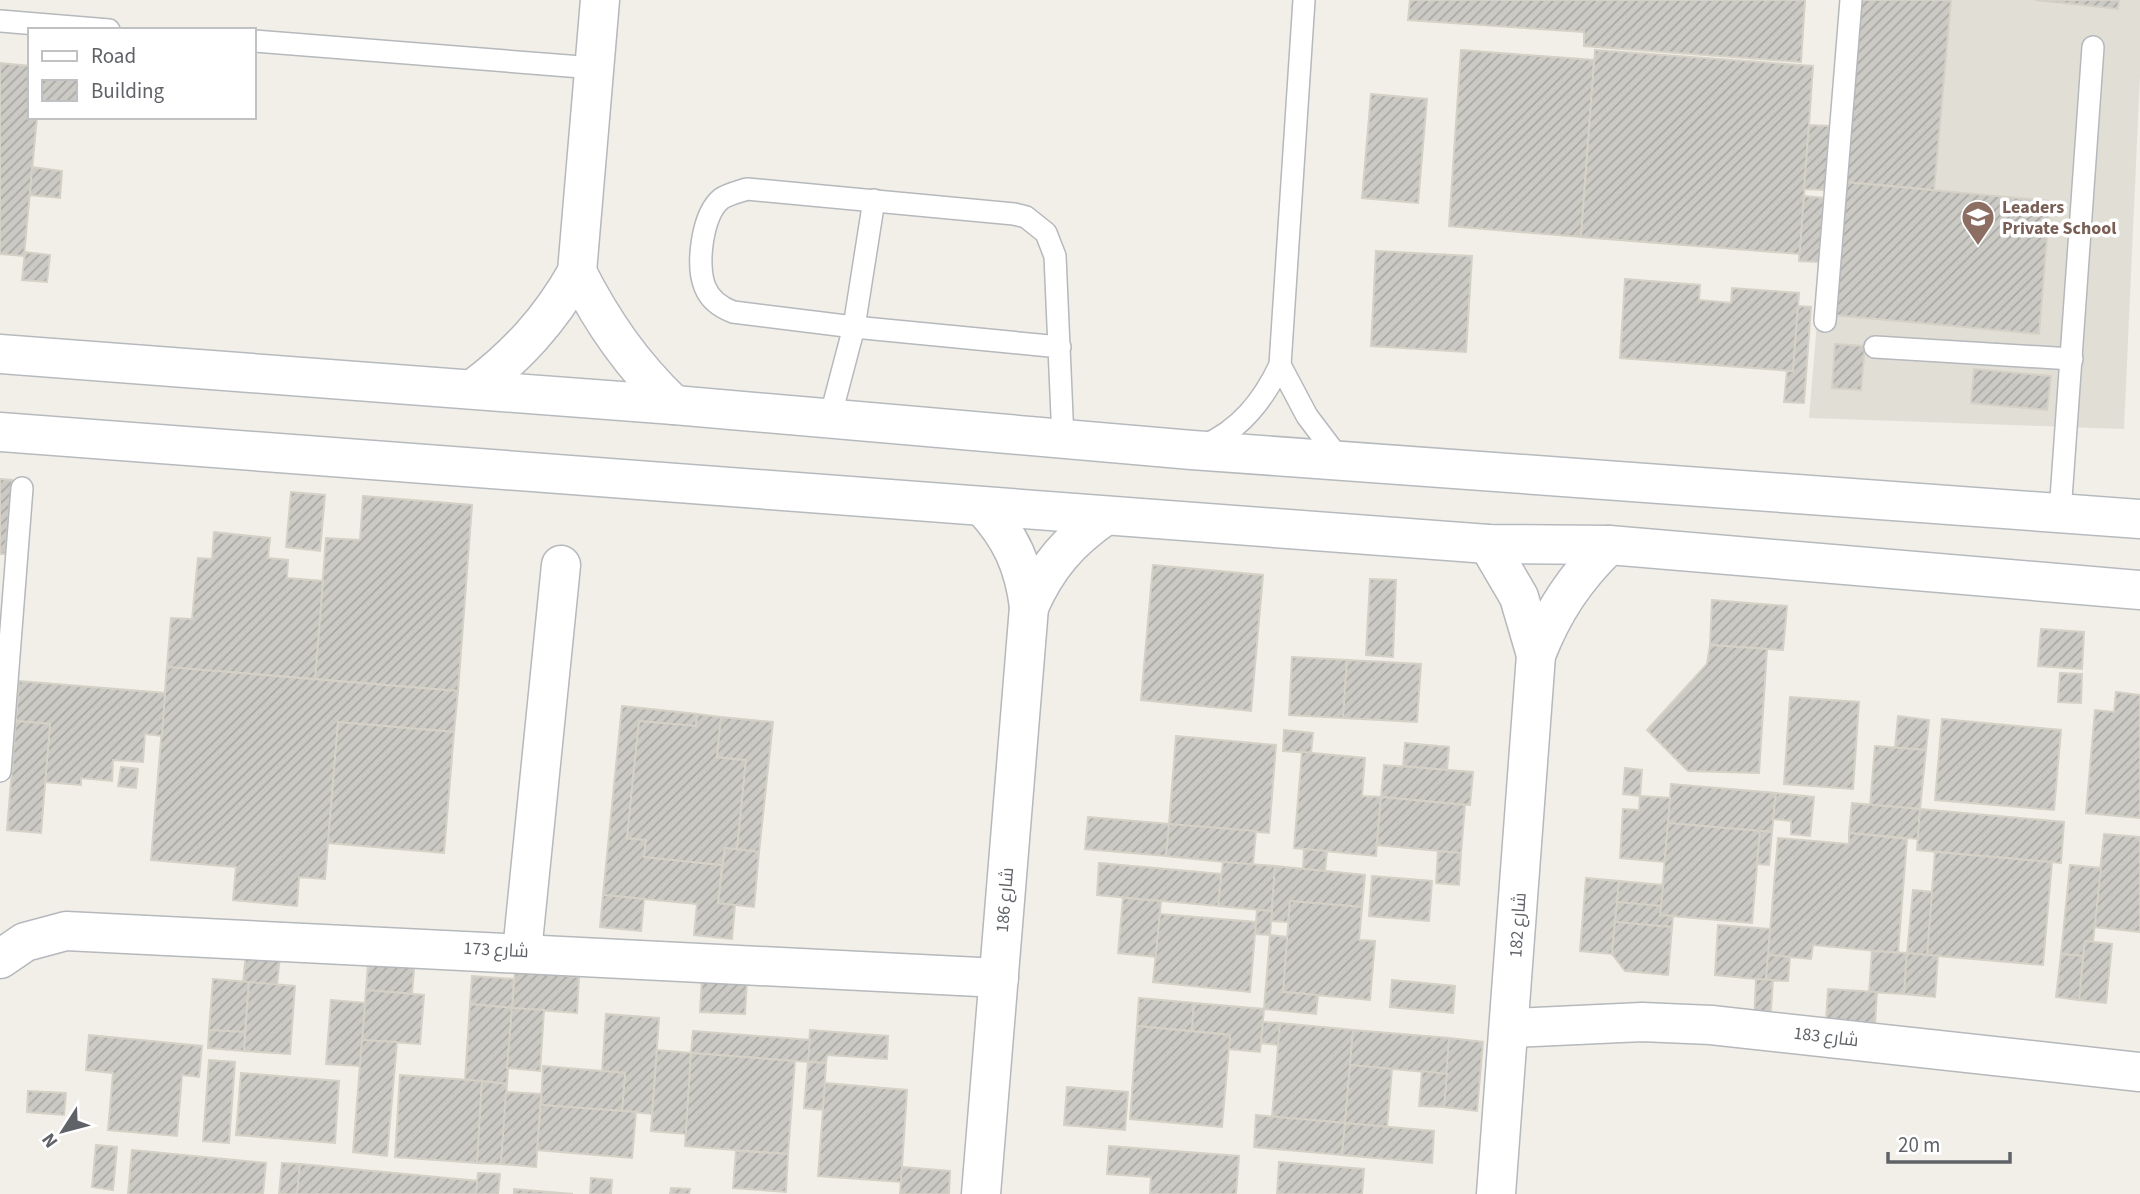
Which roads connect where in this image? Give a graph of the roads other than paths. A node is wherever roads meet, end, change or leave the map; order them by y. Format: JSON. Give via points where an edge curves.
{"nodes":[{"id":1,"x":600,"y":0,"type":"edge"},
{"id":2,"x":1304,"y":0,"type":"edge"},
{"id":3,"x":1851,"y":0,"type":"edge"},
{"id":4,"x":0,"y":21,"type":"edge"},
{"id":5,"x":85,"y":28,"type":"edge"},
{"id":6,"x":256,"y":41,"type":"edge"},
{"id":7,"x":2093,"y":47,"type":"dead end"},
{"id":8,"x":594,"y":68,"type":"junction"},
{"id":9,"x":874,"y":200,"type":"junction"},
{"id":10,"x":577,"y":272,"type":"junction"},
{"id":11,"x":1825,"y":321,"type":"dead end"},
{"id":12,"x":854,"y":327,"type":"junction"},
{"id":13,"x":1060,"y":347,"type":"junction"},
{"id":14,"x":1875,"y":347,"type":"dead end"},
{"id":15,"x":0,"y":354,"type":"edge"},
{"id":16,"x":2072,"y":359,"type":"junction"},
{"id":17,"x":1280,"y":365,"type":"junction"},
{"id":18,"x":473,"y":389,"type":"junction"},
{"id":19,"x":674,"y":405,"type":"junction"},
{"id":20,"x":830,"y":418,"type":"junction"},
{"id":21,"x":0,"y":432,"type":"edge"},
{"id":22,"x":1063,"y":439,"type":"junction"},
{"id":23,"x":1192,"y":450,"type":"junction"},
{"id":24,"x":1342,"y":461,"type":"junction"},
{"id":25,"x":22,"y":488,"type":"dead end"},
{"id":26,"x":983,"y":506,"type":"junction"},
{"id":27,"x":2060,"y":513,"type":"junction"},
{"id":28,"x":1105,"y":516,"type":"junction"},
{"id":29,"x":2140,"y":519,"type":"edge"},
{"id":30,"x":1488,"y":544,"type":"junction"},
{"id":31,"x":1609,"y":545,"type":"junction"},
{"id":32,"x":561,"y":565,"type":"dead end"},
{"id":33,"x":2140,"y":590,"type":"edge"},
{"id":34,"x":1030,"y":607,"type":"junction"},
{"id":35,"x":1536,"y":655,"type":"junction"},
{"id":36,"x":0,"y":772,"type":"edge"},
{"id":37,"x":2,"y":948,"type":"edge"},
{"id":38,"x":522,"y":951,"type":"junction"},
{"id":39,"x":999,"y":978,"type":"junction"},
{"id":40,"x":1511,"y":1028,"type":"junction"},
{"id":41,"x":2140,"y":1072,"type":"edge"},
{"id":42,"x":981,"y":1194,"type":"edge"},
{"id":43,"x":1496,"y":1194,"type":"edge"}],
"edges":[{"from":1,"to":8,"type":"street"},
{"from":2,"to":17,"type":"lane"},
{"from":3,"to":11,"type":"lane"},
{"from":4,"to":5,"type":"lane"},
{"from":6,"to":8,"type":"lane"},
{"from":7,"to":16,"type":"lane"},
{"from":8,"to":10,"type":"street"},
{"from":9,"to":12,"type":"lane"},
{"from":9,"to":12,"type":"lane","via":[[747,189],[722,199],[704,233],[702,275],[711,298],[721,307]]},
{"from":9,"to":13,"type":"lane","via":[[1014,214],[1037,223],[1055,256]]},
{"from":10,"to":18,"type":"street","via":[[522,349]]},
{"from":10,"to":19,"type":"street","via":[[609,330]]},
{"from":12,"to":13,"type":"lane"},
{"from":12,"to":20,"type":"lane"},
{"from":13,"to":22,"type":"lane"},
{"from":14,"to":16,"type":"lane"},
{"from":15,"to":18,"type":"street"},
{"from":16,"to":27,"type":"lane"},
{"from":17,"to":23,"type":"lane","via":[[1269,388],[1236,426]]},
{"from":17,"to":24,"type":"lane","via":[[1307,416]]},
{"from":18,"to":19,"type":"street"},
{"from":19,"to":20,"type":"street"},
{"from":20,"to":22,"type":"street"},
{"from":21,"to":26,"type":"street"},
{"from":22,"to":23,"type":"street"},
{"from":23,"to":24,"type":"street"},
{"from":24,"to":27,"type":"street"},
{"from":25,"to":36,"type":"lane"},
{"from":26,"to":28,"type":"street"},
{"from":26,"to":34,"type":"street","name":"شارع 186","via":[[1005,532],[1021,562]]},
{"from":27,"to":29,"type":"street"},
{"from":28,"to":30,"type":"street"},
{"from":28,"to":34,"type":"street","name":"شارع 186","via":[[1057,556]]},
{"from":30,"to":31,"type":"street"},
{"from":30,"to":35,"type":"street","name":"شارع 182","via":[[1519,597]]},
{"from":31,"to":33,"type":"street"},
{"from":31,"to":35,"type":"street","name":"شارع 182","via":[[1564,595]]},
{"from":32,"to":38,"type":"street"},
{"from":34,"to":39,"type":"street","name":"شارع 186"},
{"from":35,"to":40,"type":"street","name":"شارع 182"},
{"from":37,"to":38,"type":"street","name":"شارع 173","via":[[66,931]]},
{"from":38,"to":39,"type":"street","name":"شارع 173"},
{"from":39,"to":42,"type":"street","name":"شارع 186"},
{"from":40,"to":41,"type":"street","name":"شارع 183","via":[[1629,1022],[1710,1025]]},
{"from":40,"to":43,"type":"street","name":"شارع 182"}]}
